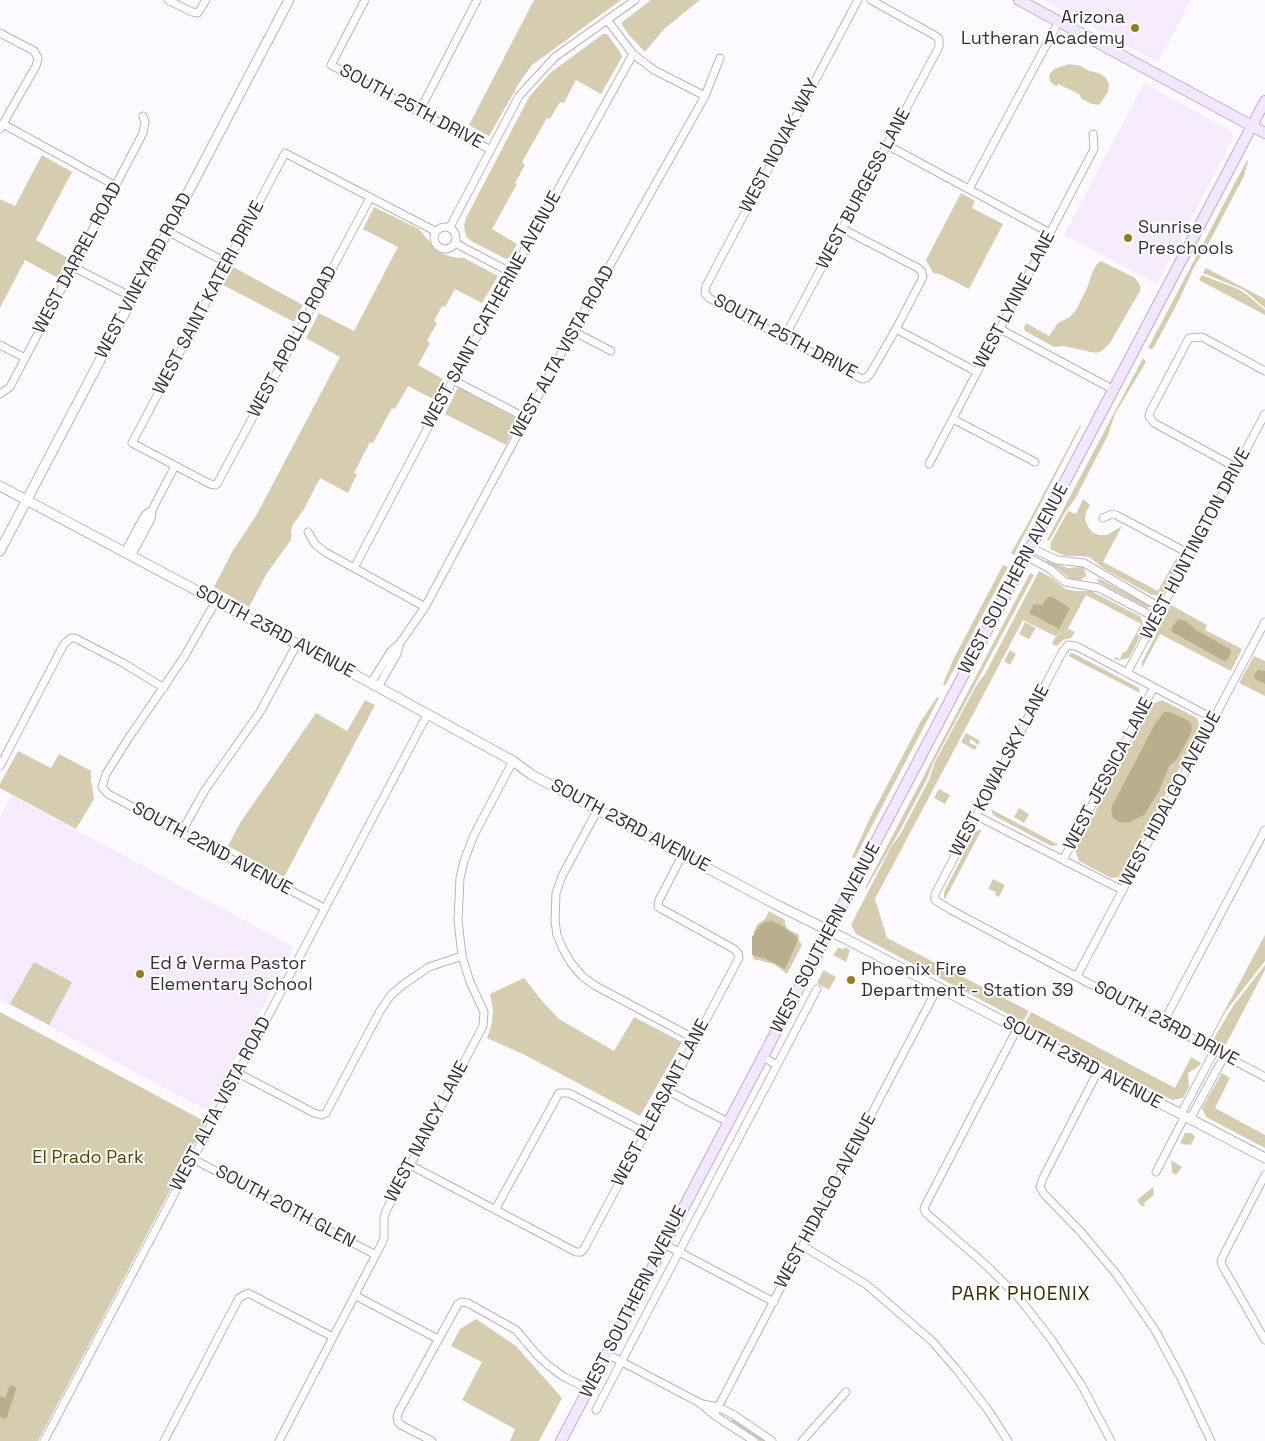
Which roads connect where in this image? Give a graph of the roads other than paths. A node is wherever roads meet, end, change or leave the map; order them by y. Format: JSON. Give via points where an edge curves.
{"nodes":[{"id":1,"x":168,"y":0,"type":"edge"},
{"id":2,"x":206,"y":0,"type":"edge"},
{"id":3,"x":288,"y":0,"type":"edge"},
{"id":4,"x":365,"y":0,"type":"edge"},
{"id":5,"x":477,"y":0,"type":"edge"},
{"id":6,"x":635,"y":0,"type":"edge"},
{"id":7,"x":858,"y":0,"type":"edge"},
{"id":8,"x":871,"y":0,"type":"edge"},
{"id":9,"x":1019,"y":0,"type":"edge"},
{"id":10,"x":608,"y":21,"type":"junction"},
{"id":11,"x":1059,"y":21,"type":"junction"},
{"id":12,"x":0,"y":33,"type":"edge"},
{"id":13,"x":633,"y":54,"type":"junction"},
{"id":14,"x":720,"y":58,"type":"dead end"},
{"id":15,"x":705,"y":96,"type":"junction"},
{"id":16,"x":1265,"y":101,"type":"edge"},
{"id":17,"x":419,"y":112,"type":"junction"},
{"id":18,"x":143,"y":116,"type":"dead end"},
{"id":19,"x":1252,"y":126,"type":"junction"},
{"id":20,"x":2,"y":127,"type":"edge"},
{"id":21,"x":1265,"y":133,"type":"edge"},
{"id":22,"x":1093,"y":134,"type":"dead end"},
{"id":23,"x":887,"y":145,"type":"junction"},
{"id":24,"x":491,"y":150,"type":"junction"},
{"id":25,"x":116,"y":186,"type":"junction"},
{"id":26,"x":968,"y":189,"type":"junction"},
{"id":27,"x":370,"y":198,"type":"junction"},
{"id":28,"x":450,"y":228,"type":"junction"},
{"id":29,"x":843,"y":229,"type":"junction"},
{"id":30,"x":167,"y":231,"type":"junction"},
{"id":31,"x":436,"y":232,"type":"junction"},
{"id":32,"x":1050,"y":233,"type":"junction"},
{"id":33,"x":455,"y":243,"type":"junction"},
{"id":34,"x":227,"y":263,"type":"junction"},
{"id":35,"x":73,"y":267,"type":"junction"},
{"id":36,"x":512,"y":273,"type":"junction"},
{"id":37,"x":705,"y":293,"type":"joint"},
{"id":38,"x":132,"y":297,"type":"junction"},
{"id":39,"x":896,"y":329,"type":"junction"},
{"id":40,"x":1000,"y":329,"type":"junction"},
{"id":41,"x":573,"y":331,"type":"junction"},
{"id":42,"x":784,"y":338,"type":"junction"},
{"id":43,"x":0,"y":344,"type":"edge"},
{"id":44,"x":611,"y":351,"type":"dead end"},
{"id":45,"x":25,"y":358,"type":"junction"},
{"id":46,"x":1265,"y":371,"type":"edge"},
{"id":47,"x":977,"y":372,"type":"junction"},
{"id":48,"x":453,"y":380,"type":"junction"},
{"id":49,"x":1114,"y":390,"type":"junction"},
{"id":50,"x":0,"y":394,"type":"edge"},
{"id":51,"x":1265,"y":414,"type":"edge"},
{"id":52,"x":526,"y":418,"type":"junction"},
{"id":53,"x":953,"y":419,"type":"junction"},
{"id":54,"x":1035,"y":462,"type":"dead end"},
{"id":55,"x":929,"y":464,"type":"dead end"},
{"id":56,"x":175,"y":466,"type":"junction"},
{"id":57,"x":1237,"y":468,"type":"junction"},
{"id":58,"x":0,"y":486,"type":"edge"},
{"id":59,"x":26,"y":500,"type":"junction"},
{"id":60,"x":1103,"y":518,"type":"dead end"},
{"id":61,"x":308,"y":532,"type":"dead end"},
{"id":62,"x":0,"y":552,"type":"edge"},
{"id":63,"x":1028,"y":552,"type":"junction"},
{"id":64,"x":128,"y":554,"type":"junction"},
{"id":65,"x":1190,"y":554,"type":"junction"},
{"id":66,"x":354,"y":568,"type":"junction"},
{"id":67,"x":216,"y":600,"type":"junction"},
{"id":68,"x":425,"y":607,"type":"junction"},
{"id":69,"x":1161,"y":608,"type":"junction"},
{"id":70,"x":1156,"y":618,"type":"junction"},
{"id":71,"x":1265,"y":622,"type":"edge"},
{"id":72,"x":298,"y":644,"type":"junction"},
{"id":73,"x":1127,"y":673,"type":"junction"},
{"id":74,"x":375,"y":685,"type":"junction"},
{"id":75,"x":1154,"y":687,"type":"junction"},
{"id":76,"x":164,"y":688,"type":"junction"},
{"id":77,"x":427,"y":715,"type":"junction"},
{"id":78,"x":1214,"y":719,"type":"junction"},
{"id":79,"x":3,"y":753,"type":"edge"},
{"id":80,"x":513,"y":761,"type":"junction"},
{"id":81,"x":0,"y":766,"type":"edge"},
{"id":82,"x":598,"y":809,"type":"junction"},
{"id":83,"x":977,"y":816,"type":"junction"},
{"id":84,"x":1265,"y":830,"type":"edge"},
{"id":85,"x":181,"y":833,"type":"junction"},
{"id":86,"x":683,"y":854,"type":"junction"},
{"id":87,"x":1063,"y":860,"type":"junction"},
{"id":88,"x":1122,"y":890,"type":"junction"},
{"id":89,"x":935,"y":900,"type":"joint"},
{"id":90,"x":324,"y":908,"type":"junction"},
{"id":91,"x":830,"y":931,"type":"junction"},
{"id":92,"x":462,"y":956,"type":"junction"},
{"id":93,"x":1076,"y":976,"type":"junction"},
{"id":94,"x":938,"y":987,"type":"junction"},
{"id":95,"x":817,"y":989,"type":"dead end"},
{"id":96,"x":1163,"y":1023,"type":"junction"},
{"id":97,"x":1018,"y":1029,"type":"junction"},
{"id":98,"x":695,"y":1039,"type":"junction"},
{"id":99,"x":1215,"y":1050,"type":"junction"},
{"id":100,"x":1225,"y":1055,"type":"junction"},
{"id":101,"x":763,"y":1057,"type":"junction"},
{"id":102,"x":777,"y":1065,"type":"junction"},
{"id":103,"x":1098,"y":1071,"type":"junction"},
{"id":104,"x":238,"y":1073,"type":"junction"},
{"id":105,"x":1264,"y":1075,"type":"edge"},
{"id":106,"x":668,"y":1091,"type":"junction"},
{"id":107,"x":1185,"y":1116,"type":"junction"},
{"id":108,"x":728,"y":1122,"type":"junction"},
{"id":109,"x":646,"y":1133,"type":"junction"},
{"id":110,"x":1265,"y":1158,"type":"edge"},
{"id":111,"x":193,"y":1159,"type":"junction"},
{"id":112,"x":410,"y":1165,"type":"junction"},
{"id":113,"x":1156,"y":1172,"type":"dead end"},
{"id":114,"x":1265,"y":1175,"type":"edge"},
{"id":115,"x":496,"y":1210,"type":"junction"},
{"id":116,"x":664,"y":1244,"type":"junction"},
{"id":117,"x":803,"y":1246,"type":"junction"},
{"id":118,"x":679,"y":1252,"type":"junction"},
{"id":119,"x":376,"y":1255,"type":"junction"},
{"id":120,"x":356,"y":1296,"type":"junction"},
{"id":121,"x":774,"y":1302,"type":"junction"},
{"id":122,"x":333,"y":1337,"type":"junction"},
{"id":123,"x":438,"y":1339,"type":"junction"},
{"id":124,"x":1265,"y":1340,"type":"edge"},
{"id":125,"x":607,"y":1354,"type":"junction"},
{"id":126,"x":622,"y":1362,"type":"junction"},
{"id":127,"x":589,"y":1389,"type":"junction"},
{"id":128,"x":846,"y":1392,"type":"dead end"},
{"id":129,"x":700,"y":1403,"type":"junction"},
{"id":130,"x":718,"y":1407,"type":"junction"},
{"id":131,"x":596,"y":1410,"type":"dead end"},
{"id":132,"x":714,"y":1415,"type":"junction"},
{"id":133,"x":44,"y":1441,"type":"edge"},
{"id":134,"x":164,"y":1441,"type":"edge"},
{"id":135,"x":278,"y":1441,"type":"edge"},
{"id":136,"x":432,"y":1441,"type":"edge"},
{"id":137,"x":562,"y":1441,"type":"edge"},
{"id":138,"x":754,"y":1441,"type":"edge"},
{"id":139,"x":772,"y":1441,"type":"edge"},
{"id":140,"x":802,"y":1441,"type":"edge"},
{"id":141,"x":1008,"y":1441,"type":"edge"},
{"id":142,"x":1111,"y":1441,"type":"edge"},
{"id":143,"x":1212,"y":1441,"type":"edge"}],
"edges":[{"from":1,"to":2,"type":"street","via":[[198,13]]},
{"from":3,"to":30,"type":"street","name":"WEST VINEYARD ROAD"},
{"from":4,"to":17,"type":"street","name":"SOUTH 25TH DRIVE","via":[[331,65]]},
{"from":5,"to":17,"type":"street"},
{"from":6,"to":10,"type":"street"},
{"from":7,"to":37,"type":"street","name":"WEST NOVAK WAY"},
{"from":8,"to":23,"type":"street","name":"WEST BURGESS LANE","via":[[934,35],[939,47]]},
{"from":9,"to":11,"type":"main road"},
{"from":10,"to":13,"type":"street"},
{"from":10,"to":24,"type":"street","via":[[555,56],[533,80],[519,96]]},
{"from":11,"to":19,"type":"main road"},
{"from":11,"to":26,"type":"street"},
{"from":12,"to":20,"type":"street","via":[[34,51],[38,58]]},
{"from":13,"to":15,"type":"street","via":[[654,70]]},
{"from":13,"to":36,"type":"street","name":"WEST SAINT CATHERINE AVENUE"},
{"from":14,"to":15,"type":"street","name":"WEST ALTA VISTA ROAD"},
{"from":15,"to":41,"type":"street","name":"WEST ALTA VISTA ROAD"},
{"from":16,"to":19,"type":"main road","name":"WEST SOUTHERN AVENUE"},
{"from":17,"to":24,"type":"street","name":"SOUTH 25TH DRIVE"},
{"from":18,"to":25,"type":"street","name":"WEST DARREL ROAD","via":[[144,133]]},
{"from":19,"to":21,"type":"main road"},
{"from":19,"to":49,"type":"main road","name":"WEST SOUTHERN AVENUE"},
{"from":20,"to":25,"type":"street"},
{"from":22,"to":32,"type":"street","name":"WEST LYNNE LANE","via":[[1094,149]]},
{"from":23,"to":26,"type":"street"},
{"from":23,"to":29,"type":"street","name":"WEST BURGESS LANE"},
{"from":24,"to":28,"type":"street"},
{"from":25,"to":35,"type":"street","name":"WEST DARREL ROAD"},
{"from":26,"to":32,"type":"street"},
{"from":27,"to":31,"type":"street"},
{"from":27,"to":34,"type":"street","name":"WEST SAINT KATERI DRIVE","via":[[285,153]]},
{"from":27,"to":56,"type":"street","name":"WEST APOLLO ROAD","via":[[219,483],[215,486]]},
{"from":28,"to":31,"type":"street","via":[[441,227]]},
{"from":28,"to":33,"type":"street","via":[[456,234]]},
{"from":29,"to":39,"type":"street","via":[[922,272]]},
{"from":29,"to":42,"type":"street","name":"WEST BURGESS LANE"},
{"from":30,"to":34,"type":"street"},
{"from":30,"to":38,"type":"street","name":"WEST VINEYARD ROAD"},
{"from":31,"to":33,"type":"street","via":[[434,241],[440,248],[449,248]]},
{"from":32,"to":40,"type":"street","name":"WEST LYNNE LANE"},
{"from":33,"to":36,"type":"street"},
{"from":34,"to":56,"type":"street","name":"WEST SAINT KATERI DRIVE","via":[[132,444]]},
{"from":35,"to":38,"type":"street"},
{"from":35,"to":45,"type":"street","name":"WEST DARREL ROAD"},
{"from":36,"to":48,"type":"street","name":"WEST SAINT CATHERINE AVENUE"},
{"from":37,"to":42,"type":"street","name":"SOUTH 25TH DRIVE"},
{"from":38,"to":59,"type":"street","name":"WEST VINEYARD ROAD"},
{"from":39,"to":42,"type":"street","name":"SOUTH 25TH DRIVE","via":[[870,374],[862,379]]},
{"from":39,"to":47,"type":"street"},
{"from":40,"to":47,"type":"street","name":"WEST LYNNE LANE"},
{"from":40,"to":49,"type":"street"},
{"from":41,"to":44,"type":"street"},
{"from":41,"to":52,"type":"street","name":"WEST ALTA VISTA ROAD"},
{"from":43,"to":45,"type":"street"},
{"from":45,"to":50,"type":"street","name":"WEST DARREL ROAD","via":[[10,387]]},
{"from":46,"to":57,"type":"street","via":[[1202,337],[1190,338],[1149,416],[1156,424]]},
{"from":47,"to":53,"type":"street","name":"WEST LYNNE LANE"},
{"from":48,"to":52,"type":"street"},
{"from":48,"to":66,"type":"street","name":"WEST SAINT CATHERINE AVENUE"},
{"from":49,"to":63,"type":"main road","name":"WEST SOUTHERN AVENUE"},
{"from":51,"to":57,"type":"street","name":"WEST HUNTINGTON DRIVE"},
{"from":52,"to":68,"type":"street","name":"WEST ALTA VISTA ROAD"},
{"from":53,"to":54,"type":"street"},
{"from":53,"to":55,"type":"street","name":"WEST LYNNE LANE"},
{"from":56,"to":64,"type":"street","via":[[152,510],[151,519]]},
{"from":57,"to":65,"type":"street","name":"WEST HUNTINGTON DRIVE"},
{"from":58,"to":59,"type":"street","name":"SOUTH 23RD AVENUE"},
{"from":59,"to":62,"type":"street","name":"WEST VINEYARD ROAD"},
{"from":59,"to":64,"type":"street","name":"SOUTH 23RD AVENUE"},
{"from":60,"to":65,"type":"street","via":[[1116,515]]},
{"from":61,"to":66,"type":"street","via":[[317,546]]},
{"from":63,"to":69,"type":"street","via":[[1084,563]]},
{"from":63,"to":70,"type":"street","via":[[1066,582],[1101,588]]},
{"from":63,"to":91,"type":"main road","name":"WEST SOUTHERN AVENUE"},
{"from":64,"to":67,"type":"street","name":"SOUTH 23RD AVENUE"},
{"from":65,"to":69,"type":"street","name":"WEST HUNTINGTON DRIVE"},
{"from":66,"to":68,"type":"street"},
{"from":67,"to":72,"type":"street","name":"SOUTH 23RD AVENUE"},
{"from":67,"to":76,"type":"street"},
{"from":68,"to":74,"type":"street","name":"WEST ALTA VISTA ROAD"},
{"from":69,"to":70,"type":"street","name":"WEST HUNTINGTON DRIVE"},
{"from":70,"to":73,"type":"street","name":"WEST HUNTINGTON DRIVE"},
{"from":71,"to":78,"type":"street","name":"WEST HIDALGO AVENUE"},
{"from":72,"to":74,"type":"street","name":"SOUTH 23RD AVENUE"},
{"from":72,"to":85,"type":"street","via":[[260,712],[205,790]]},
{"from":73,"to":75,"type":"street"},
{"from":73,"to":83,"type":"street","name":"WEST KOWALSKY LANE","via":[[1069,644]]},
{"from":74,"to":77,"type":"street","name":"SOUTH 23RD AVENUE"},
{"from":75,"to":78,"type":"street"},
{"from":75,"to":87,"type":"street","name":"WEST JESSICA LANE"},
{"from":76,"to":79,"type":"street","via":[[123,663],[71,638],[64,644]]},
{"from":76,"to":85,"type":"street","name":"SOUTH 22ND AVENUE","via":[[128,739],[103,779],[102,787],[108,794]]},
{"from":77,"to":80,"type":"street","name":"SOUTH 23RD AVENUE"},
{"from":77,"to":90,"type":"street","name":"WEST ALTA VISTA ROAD"},
{"from":78,"to":88,"type":"street","name":"WEST HIDALGO AVENUE"},
{"from":79,"to":81,"type":"street"},
{"from":80,"to":82,"type":"street","name":"SOUTH 23RD AVENUE","via":[[532,775]]},
{"from":80,"to":92,"type":"street","via":[[464,861],[458,920]]},
{"from":82,"to":86,"type":"street","name":"SOUTH 23RD AVENUE"},
{"from":82,"to":98,"type":"street","via":[[556,893],[557,935],[571,963],[582,976]]},
{"from":83,"to":87,"type":"street"},
{"from":83,"to":89,"type":"street","name":"WEST KOWALSKY LANE","via":[[935,894]]},
{"from":84,"to":96,"type":"street"},
{"from":85,"to":90,"type":"street","name":"SOUTH 22ND AVENUE"},
{"from":86,"to":91,"type":"street","name":"SOUTH 23RD AVENUE"},
{"from":86,"to":98,"type":"street","name":"WEST PLEASANT LANE","via":[[658,905],[661,910],[738,952],[738,960]]},
{"from":87,"to":88,"type":"street"},
{"from":88,"to":93,"type":"street","name":"WEST HIDALGO AVENUE"},
{"from":89,"to":93,"type":"street","name":"SOUTH 23RD DRIVE"},
{"from":90,"to":104,"type":"street","name":"WEST ALTA VISTA ROAD"},
{"from":91,"to":94,"type":"street","name":"SOUTH 23RD AVENUE"},
{"from":91,"to":101,"type":"main road","name":"WEST SOUTHERN AVENUE"},
{"from":92,"to":104,"type":"street","via":[[429,967],[392,996],[380,1012],[326,1113],[314,1113]]},
{"from":92,"to":112,"type":"street","name":"WEST NANCY LANE","via":[[484,1012],[484,1022]]},
{"from":93,"to":96,"type":"street","name":"SOUTH 23RD DRIVE"},
{"from":94,"to":97,"type":"street","name":"SOUTH 23RD AVENUE"},
{"from":94,"to":117,"type":"street","name":"WEST HIDALGO AVENUE"},
{"from":95,"to":102,"type":"street","name":"WEST SOUTHERN AVENUE"},
{"from":96,"to":99,"type":"street","name":"SOUTH 23RD DRIVE"},
{"from":97,"to":103,"type":"street","name":"SOUTH 23RD AVENUE"},
{"from":97,"to":142,"type":"street","via":[[924,1209],[987,1266],[1051,1338]]},
{"from":98,"to":106,"type":"street","name":"WEST PLEASANT LANE"},
{"from":99,"to":100,"type":"street","name":"SOUTH 23RD DRIVE"},
{"from":99,"to":107,"type":"street"},
{"from":100,"to":105,"type":"street","name":"SOUTH 23RD DRIVE"},
{"from":100,"to":107,"type":"street"},
{"from":101,"to":102,"type":"street"},
{"from":101,"to":108,"type":"main road","name":"WEST SOUTHERN AVENUE"},
{"from":102,"to":118,"type":"street","name":"WEST SOUTHERN AVENUE"},
{"from":103,"to":107,"type":"street","name":"SOUTH 23RD AVENUE"},
{"from":103,"to":143,"type":"street","via":[[1040,1187],[1117,1275],[1155,1330]]},
{"from":104,"to":111,"type":"street","name":"WEST ALTA VISTA ROAD"},
{"from":106,"to":108,"type":"street"},
{"from":106,"to":109,"type":"street","name":"WEST PLEASANT LANE"},
{"from":107,"to":110,"type":"street","name":"SOUTH 23RD AVENUE"},
{"from":107,"to":113,"type":"street"},
{"from":108,"to":116,"type":"main road","name":"WEST SOUTHERN AVENUE"},
{"from":109,"to":115,"type":"street","via":[[565,1092],[556,1095]]},
{"from":109,"to":115,"type":"street","name":"WEST PLEASANT LANE","via":[[581,1252]]},
{"from":111,"to":119,"type":"street","name":"SOUTH 20TH GLEN"},
{"from":111,"to":133,"type":"street","name":"WEST ALTA VISTA ROAD"},
{"from":112,"to":115,"type":"street"},
{"from":112,"to":119,"type":"street","name":"WEST NANCY LANE","via":[[386,1211],[384,1238]]},
{"from":114,"to":124,"type":"street","via":[[1221,1260]]},
{"from":116,"to":118,"type":"street"},
{"from":116,"to":125,"type":"main road","name":"WEST SOUTHERN AVENUE"},
{"from":117,"to":121,"type":"street","name":"WEST HIDALGO AVENUE"},
{"from":117,"to":141,"type":"street","via":[[867,1286],[932,1341],[978,1397]]},
{"from":118,"to":121,"type":"street"},
{"from":118,"to":126,"type":"street","name":"WEST SOUTHERN AVENUE"},
{"from":119,"to":120,"type":"street","name":"WEST NANCY LANE"},
{"from":120,"to":122,"type":"street","name":"WEST NANCY LANE"},
{"from":120,"to":123,"type":"street"},
{"from":121,"to":130,"type":"street","name":"WEST HIDALGO AVENUE"},
{"from":122,"to":134,"type":"street","via":[[248,1293],[239,1298]]},
{"from":122,"to":135,"type":"street","name":"WEST NANCY LANE"},
{"from":123,"to":127,"type":"street","via":[[458,1304],[468,1303],[516,1330],[549,1366]]},
{"from":123,"to":136,"type":"street","via":[[399,1411],[398,1422]]},
{"from":125,"to":126,"type":"street"},
{"from":125,"to":127,"type":"main road","name":"WEST SOUTHERN AVENUE"},
{"from":126,"to":129,"type":"street"},
{"from":126,"to":131,"type":"street","name":"WEST SOUTHERN AVENUE"},
{"from":127,"to":137,"type":"main road","name":"WEST SOUTHERN AVENUE"},
{"from":128,"to":140,"type":"street"},
{"from":129,"to":130,"type":"street"},
{"from":129,"to":132,"type":"street"},
{"from":130,"to":132,"type":"street","name":"WEST HIDALGO AVENUE"},
{"from":130,"to":139,"type":"street"},
{"from":132,"to":138,"type":"street"}]}
